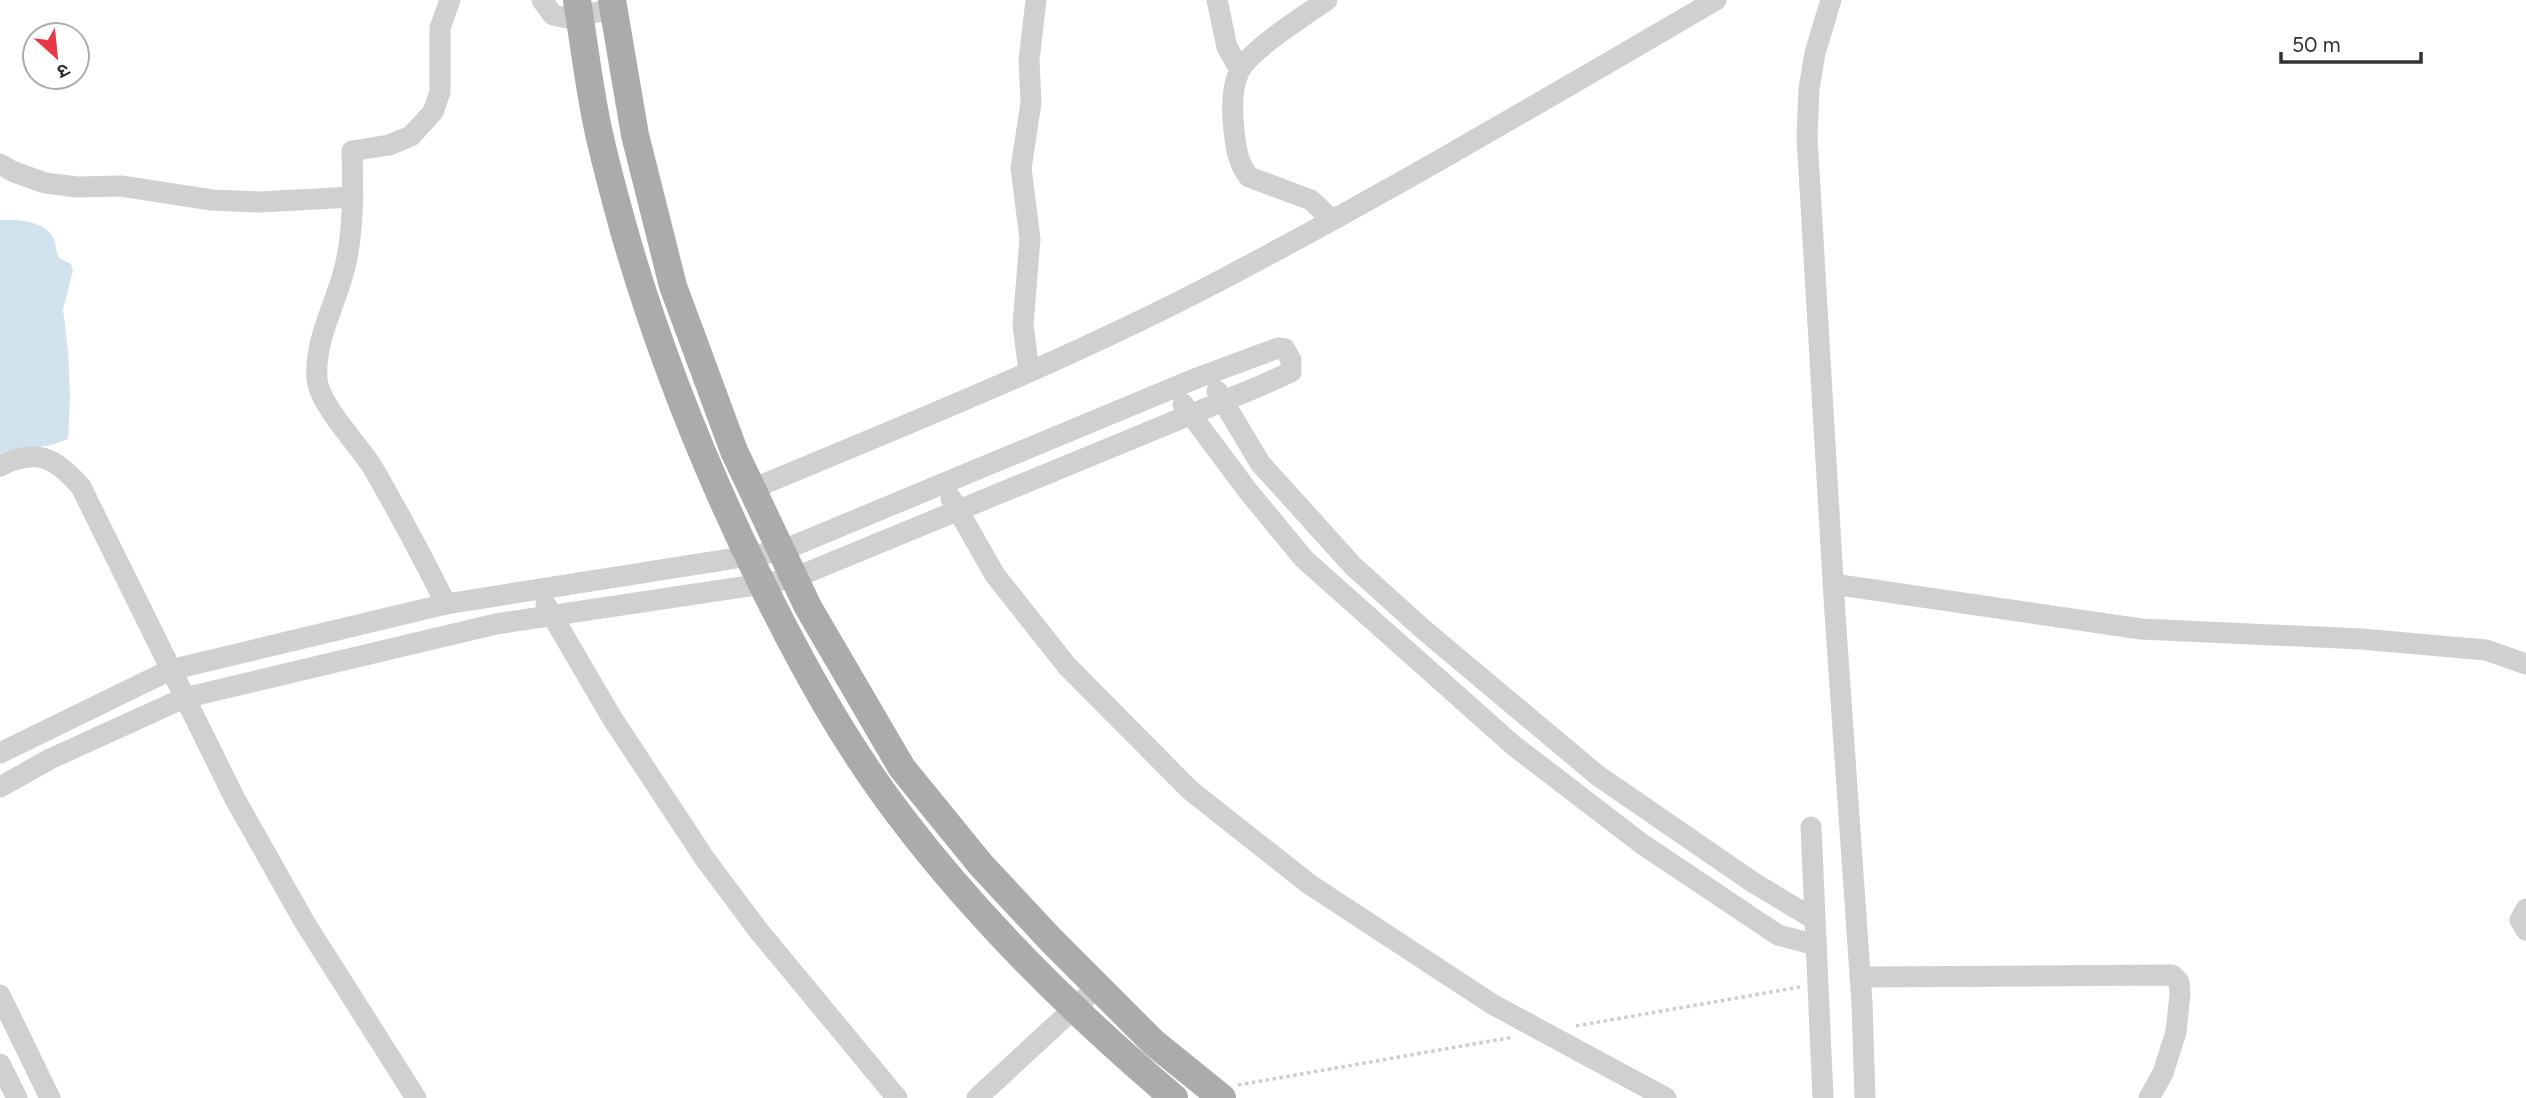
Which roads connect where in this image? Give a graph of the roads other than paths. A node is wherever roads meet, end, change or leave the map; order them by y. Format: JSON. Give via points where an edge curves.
{"nodes":[{"id":1,"x":450,"y":0,"type":"edge"},
{"id":2,"x":542,"y":0,"type":"edge"},
{"id":3,"x":1036,"y":0,"type":"edge"},
{"id":4,"x":1217,"y":0,"type":"edge"},
{"id":5,"x":1327,"y":0,"type":"edge"},
{"id":6,"x":1716,"y":0,"type":"edge"},
{"id":7,"x":1831,"y":0,"type":"edge"},
{"id":8,"x":612,"y":4,"type":"edge"},
{"id":9,"x":578,"y":8,"type":"edge"},
{"id":10,"x":1240,"y":69,"type":"junction"},
{"id":11,"x":0,"y":164,"type":"edge"},
{"id":12,"x":353,"y":197,"type":"junction"},
{"id":13,"x":1331,"y":219,"type":"junction"},
{"id":14,"x":1028,"y":371,"type":"junction"},
{"id":15,"x":1207,"y":375,"type":"junction"},
{"id":16,"x":1171,"y":389,"type":"junction"},
{"id":17,"x":1224,"y":401,"type":"junction"},
{"id":18,"x":1190,"y":415,"type":"junction"},
{"id":19,"x":0,"y":466,"type":"edge"},
{"id":20,"x":943,"y":484,"type":"junction"},
{"id":21,"x":752,"y":489,"type":"junction"},
{"id":22,"x":958,"y":510,"type":"junction"},
{"id":23,"x":780,"y":551,"type":"junction"},
{"id":24,"x":748,"y":555,"type":"junction"},
{"id":25,"x":793,"y":578,"type":"junction"},
{"id":26,"x":762,"y":584,"type":"junction"},
{"id":27,"x":1833,"y":584,"type":"junction"},
{"id":28,"x":539,"y":589,"type":"junction"},
{"id":29,"x":446,"y":604,"type":"junction"},
{"id":30,"x":550,"y":616,"type":"junction"},
{"id":31,"x":2526,"y":664,"type":"edge"},
{"id":32,"x":170,"y":670,"type":"junction"},
{"id":33,"x":184,"y":698,"type":"junction"},
{"id":34,"x":0,"y":753,"type":"edge"},
{"id":35,"x":0,"y":788,"type":"edge"},
{"id":36,"x":1811,"y":827,"type":"dead end"},
{"id":37,"x":2526,"y":909,"type":"edge"},
{"id":38,"x":1814,"y":919,"type":"junction"},
{"id":39,"x":2526,"y":930,"type":"edge"},
{"id":40,"x":1816,"y":945,"type":"junction"},
{"id":41,"x":1860,"y":977,"type":"junction"},
{"id":42,"x":1097,"y":987,"type":"junction"},
{"id":43,"x":0,"y":995,"type":"edge"},
{"id":44,"x":1074,"y":1008,"type":"junction"},
{"id":45,"x":0,"y":1064,"type":"edge"},
{"id":46,"x":17,"y":1098,"type":"edge"},
{"id":47,"x":50,"y":1098,"type":"edge"},
{"id":48,"x":416,"y":1098,"type":"edge"},
{"id":49,"x":897,"y":1098,"type":"edge"},
{"id":50,"x":977,"y":1098,"type":"edge"},
{"id":51,"x":1174,"y":1098,"type":"edge"},
{"id":52,"x":1222,"y":1098,"type":"edge"},
{"id":53,"x":1666,"y":1098,"type":"edge"},
{"id":54,"x":1823,"y":1098,"type":"edge"},
{"id":55,"x":1865,"y":1098,"type":"edge"},
{"id":56,"x":2149,"y":1098,"type":"edge"}],
"edges":[{"from":1,"to":12,"type":"street","via":[[440,28],[440,92],[433,112],[411,136],[389,145],[352,150]]},
{"from":2,"to":9,"type":"street","via":[[553,15],[567,18]]},
{"from":3,"to":14,"type":"street","via":[[1029,60],[1031,103],[1021,168],[1030,239],[1023,325]]},
{"from":4,"to":10,"type":"street","via":[[1227,47]]},
{"from":5,"to":10,"type":"street","via":[[1272,39]]},
{"from":6,"to":13,"type":"street"},
{"from":7,"to":27,"type":"street","via":[[1815,53],[1807,137]]},
{"from":8,"to":9,"type":"street"},
{"from":8,"to":21,"type":"main road","via":[[635,135],[673,286]]},
{"from":9,"to":24,"type":"main road","via":[[595,116],[636,273],[703,457]]},
{"from":10,"to":13,"type":"street","via":[[1233,118],[1242,168],[1257,181],[1311,200]]},
{"from":11,"to":12,"type":"street","via":[[45,183],[121,186],[212,200]]},
{"from":12,"to":29,"type":"street","via":[[345,265],[321,341],[317,383],[326,403],[372,466]]},
{"from":13,"to":14,"type":"street","via":[[1222,279]]},
{"from":14,"to":21,"type":"street"},
{"from":15,"to":16,"type":"street"},
{"from":15,"to":17,"type":"street"},
{"from":15,"to":17,"type":"street","via":[[1285,349],[1291,372]]},
{"from":16,"to":18,"type":"street"},
{"from":16,"to":20,"type":"street"},
{"from":17,"to":18,"type":"street"},
{"from":17,"to":38,"type":"street","via":[[1260,463],[1353,566],[1424,629],[1597,775]]},
{"from":18,"to":22,"type":"street"},
{"from":18,"to":40,"type":"street","via":[[1304,559],[1513,745],[1642,844],[1778,935]]},
{"from":19,"to":32,"type":"street","via":[[40,456],[53,461],[81,487]]},
{"from":20,"to":22,"type":"street"},
{"from":20,"to":23,"type":"street"},
{"from":21,"to":23,"type":"main road"},
{"from":22,"to":25,"type":"street"},
{"from":22,"to":53,"type":"street","via":[[995,575],[1067,666],[1190,790],[1309,884],[1492,1004]]},
{"from":23,"to":24,"type":"street"},
{"from":23,"to":25,"type":"main road"},
{"from":24,"to":26,"type":"main road"},
{"from":24,"to":28,"type":"street"},
{"from":25,"to":26,"type":"street"},
{"from":25,"to":42,"type":"main road","via":[[902,768],[981,865]]},
{"from":26,"to":30,"type":"street"},
{"from":26,"to":44,"type":"main road","via":[[813,684],[902,818],[959,887]]},
{"from":27,"to":31,"type":"street","via":[[2141,629],[2486,650]]},
{"from":27,"to":41,"type":"street"},
{"from":28,"to":29,"type":"street"},
{"from":28,"to":30,"type":"street"},
{"from":29,"to":32,"type":"street"},
{"from":30,"to":33,"type":"street","via":[[496,624]]},
{"from":30,"to":49,"type":"street","via":[[705,859]]},
{"from":32,"to":33,"type":"street"},
{"from":32,"to":34,"type":"street"},
{"from":33,"to":35,"type":"street"},
{"from":33,"to":48,"type":"street","via":[[305,923]]},
{"from":36,"to":38,"type":"street"},
{"from":37,"to":39,"type":"street","via":[[2520,920]]},
{"from":38,"to":40,"type":"street"},
{"from":40,"to":54,"type":"street"},
{"from":41,"to":55,"type":"street"},
{"from":41,"to":56,"type":"street","via":[[2172,975],[2179,982],[2180,994],[2176,1032]]},
{"from":42,"to":44,"type":"street"},
{"from":42,"to":52,"type":"main road","via":[[1154,1043]]},
{"from":43,"to":47,"type":"street"},
{"from":44,"to":50,"type":"street"},
{"from":44,"to":51,"type":"main road"},
{"from":45,"to":46,"type":"street"}]}
